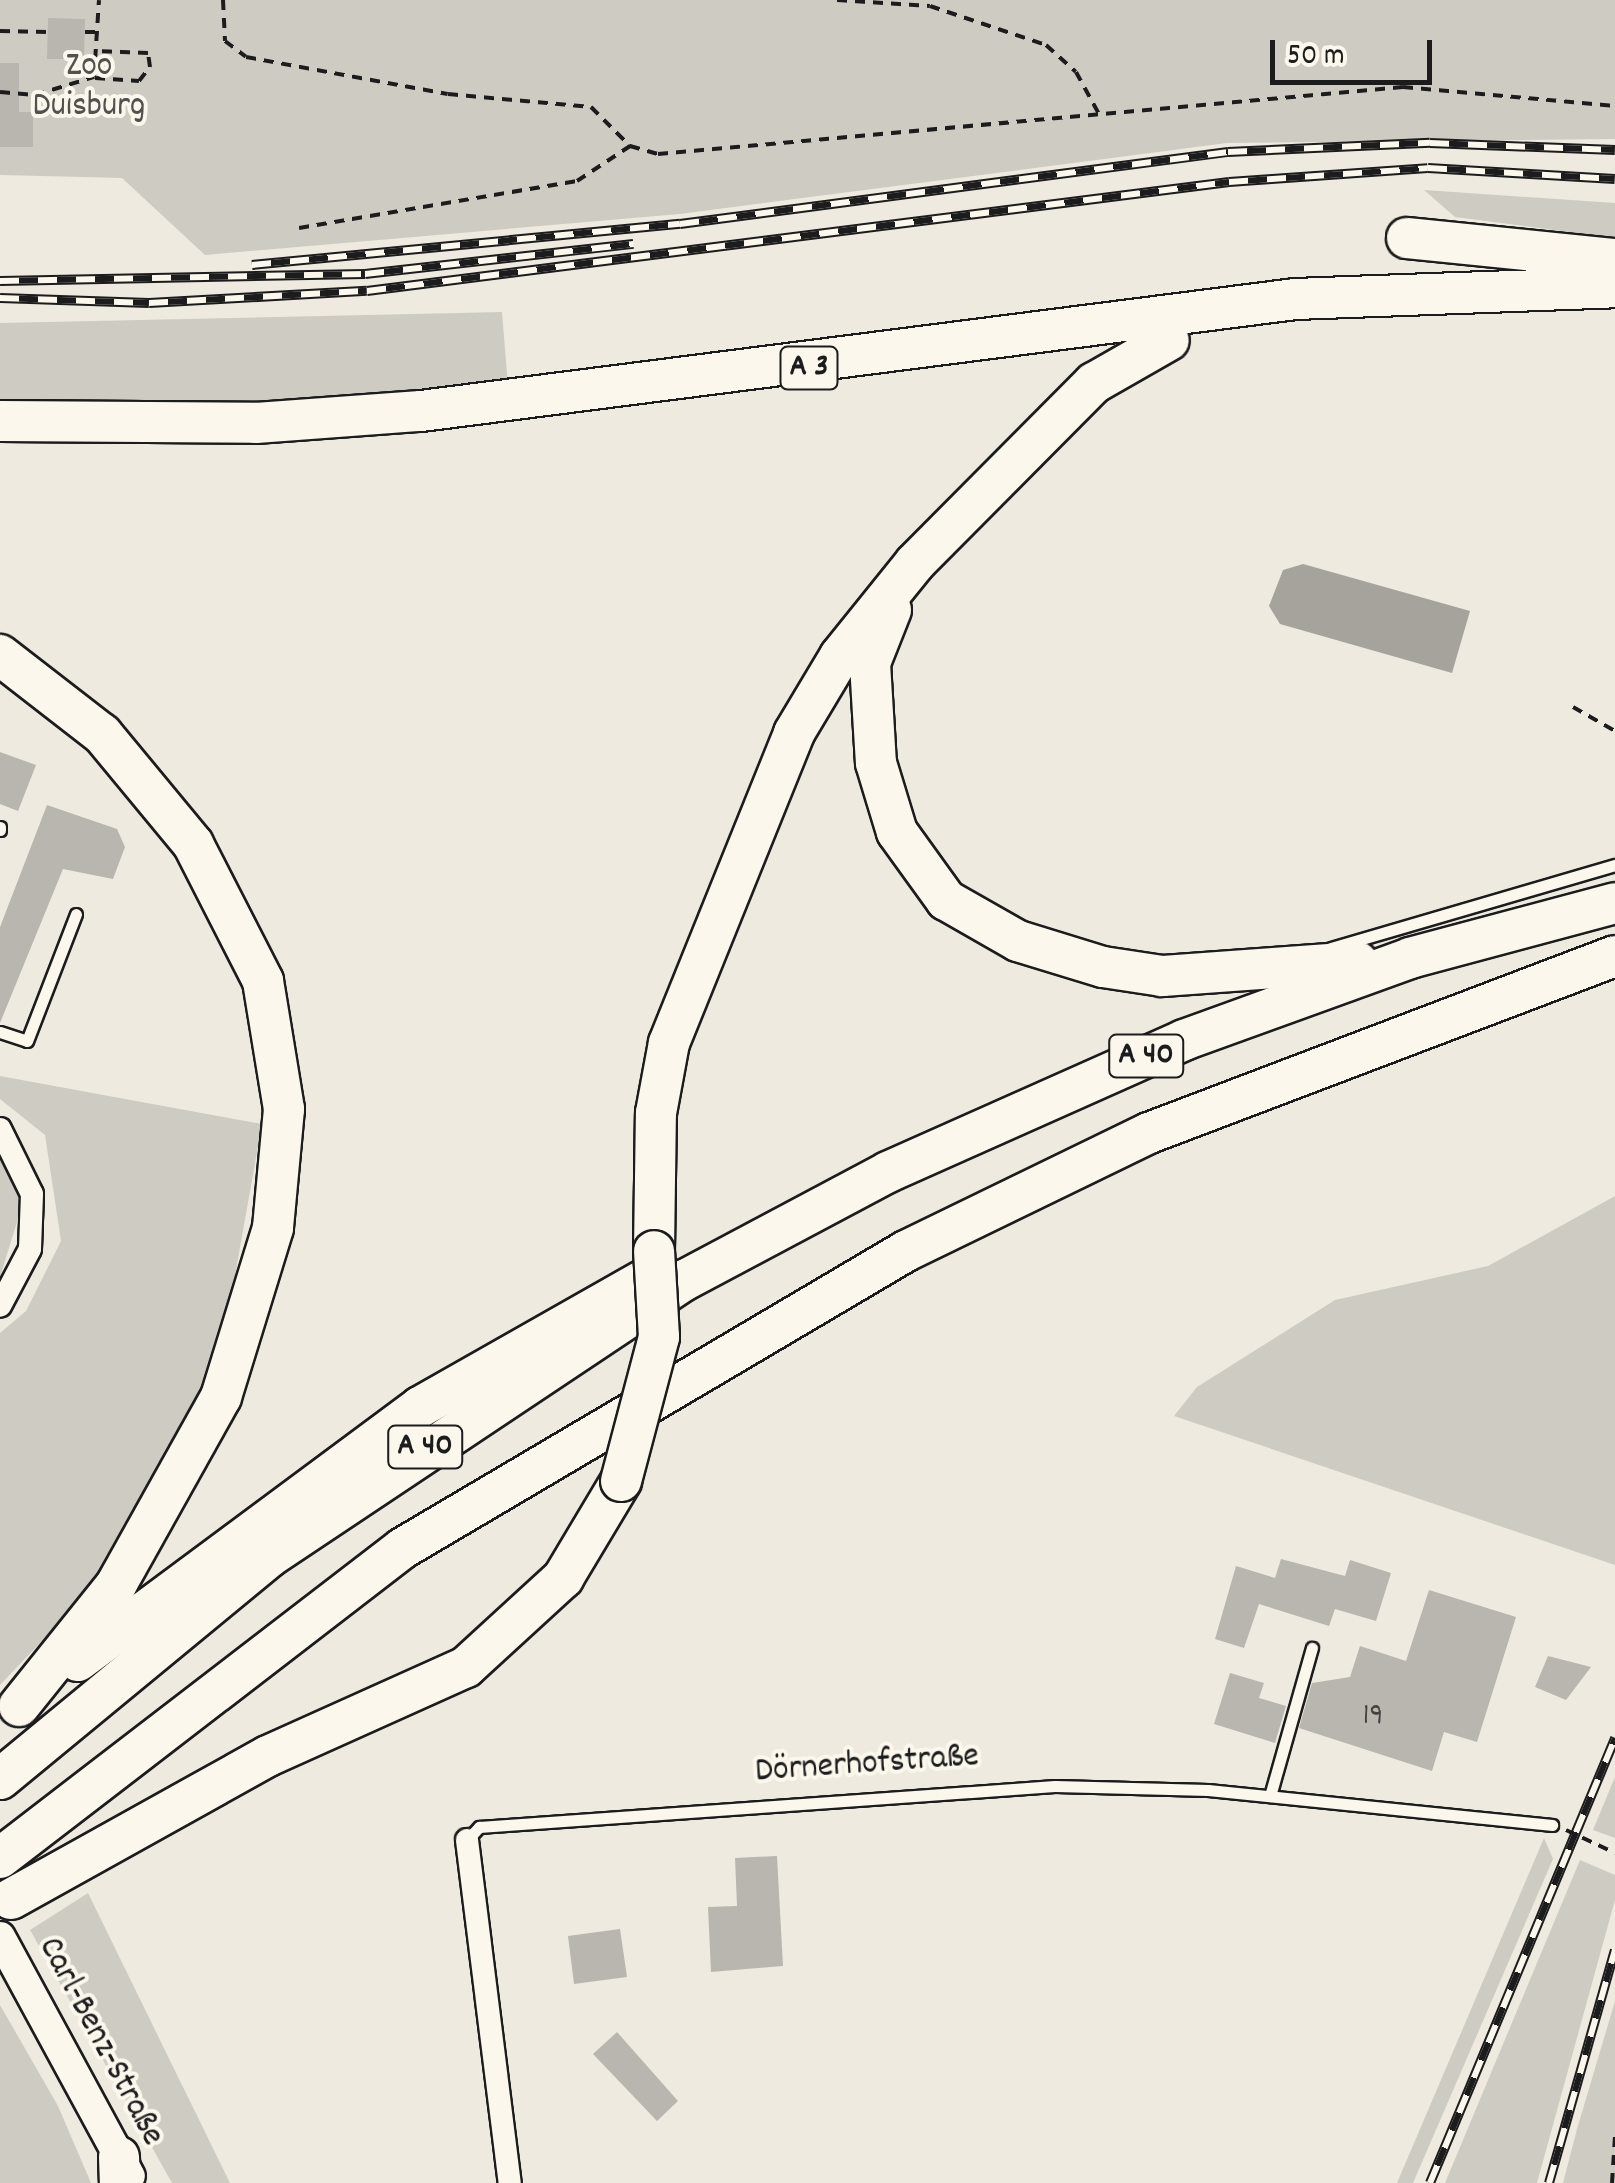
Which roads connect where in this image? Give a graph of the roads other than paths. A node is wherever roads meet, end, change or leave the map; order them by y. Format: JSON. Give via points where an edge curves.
{"nodes":[{"id":1,"x":1407,"y":238,"type":"dead end"},
{"id":2,"x":1615,"y":259,"type":"edge"},
{"id":3,"x":1615,"y":287,"type":"edge"},
{"id":4,"x":1615,"y":308,"type":"edge"},
{"id":5,"x":1170,"y":340,"type":"junction"},
{"id":6,"x":0,"y":421,"type":"edge"},
{"id":7,"x":0,"y":445,"type":"edge"},
{"id":8,"x":0,"y":655,"type":"edge"},
{"id":9,"x":855,"y":660,"type":"junction"},
{"id":10,"x":1615,"y":865,"type":"edge"},
{"id":11,"x":1615,"y":903,"type":"edge"},
{"id":12,"x":76,"y":914,"type":"dead end"},
{"id":13,"x":1615,"y":956,"type":"edge"},
{"id":14,"x":1410,"y":958,"type":"junction"},
{"id":15,"x":1262,"y":970,"type":"junction"},
{"id":16,"x":0,"y":1032,"type":"edge"},
{"id":17,"x":0,"y":1129,"type":"edge"},
{"id":18,"x":888,"y":1172,"type":"junction"},
{"id":19,"x":0,"y":1306,"type":"edge"},
{"id":20,"x":1312,"y":1648,"type":"dead end"},
{"id":21,"x":254,"y":1669,"type":"junction"},
{"id":22,"x":9,"y":1714,"type":"edge"},
{"id":23,"x":0,"y":1779,"type":"edge"},
{"id":24,"x":1270,"y":1796,"type":"junction"},
{"id":25,"x":1552,"y":1825,"type":"road end"},
{"id":26,"x":467,"y":1840,"type":"joint"},
{"id":27,"x":0,"y":1858,"type":"edge"},
{"id":28,"x":6,"y":1904,"type":"edge"},
{"id":29,"x":8,"y":1949,"type":"edge"},
{"id":30,"x":124,"y":2174,"type":"edge"},
{"id":31,"x":510,"y":2183,"type":"edge"}],
"edges":[{"from":1,"to":2,"type":"highway"},
{"from":3,"to":6,"type":"highway","number":"A 3","via":[[1295,299],[422,411],[256,424]]},
{"from":4,"to":5,"type":"highway","number":"A 3","via":[[1283,325]]},
{"from":5,"to":7,"type":"highway","number":"A 3","via":[[578,418],[258,442]]},
{"from":5,"to":9,"type":"highway","via":[[1094,383],[964,519]]},
{"from":8,"to":22,"type":"highway","via":[[102,734],[193,844],[263,981],[284,1109],[273,1228],[221,1398],[116,1585]]},
{"from":9,"to":15,"type":"highway","via":[[886,800],[915,866],[946,900],[1076,962],[1162,976]]},
{"from":9,"to":28,"type":"highway","bridge":true,"via":[[761,805],[668,1042],[644,1194],[659,1338],[622,1481],[563,1578],[466,1667],[268,1756]]},
{"from":10,"to":15,"type":"lane"},
{"from":11,"to":14,"type":"highway","number":"A 40"},
{"from":12,"to":16,"type":"lane","via":[[27,1041]]},
{"from":13,"to":21,"type":"highway","number":"A 40","via":[[1148,1133],[906,1250],[403,1548]]},
{"from":14,"to":15,"type":"highway"},
{"from":14,"to":18,"type":"highway","number":"A 40","via":[[1184,1040]]},
{"from":17,"to":19,"type":"street","via":[[32,1194],[30,1249]]},
{"from":18,"to":22,"type":"highway","via":[[794,1204],[470,1377]]},
{"from":18,"to":23,"type":"highway","number":"A 40","via":[[685,1280],[454,1427],[269,1557]]},
{"from":20,"to":24,"type":"lane"},
{"from":21,"to":27,"type":"highway","number":"A 40"},
{"from":21,"to":28,"type":"highway"},
{"from":24,"to":25,"type":"lane","name":"Dörnerhofstraße"},
{"from":24,"to":26,"type":"lane","name":"Dörnerhofstraße","via":[[1054,1786],[479,1827]]},
{"from":26,"to":31,"type":"street","name":"Dörnerhofstraße"},
{"from":29,"to":30,"type":"main road","name":"Carl-Benz-Straße"}]}
